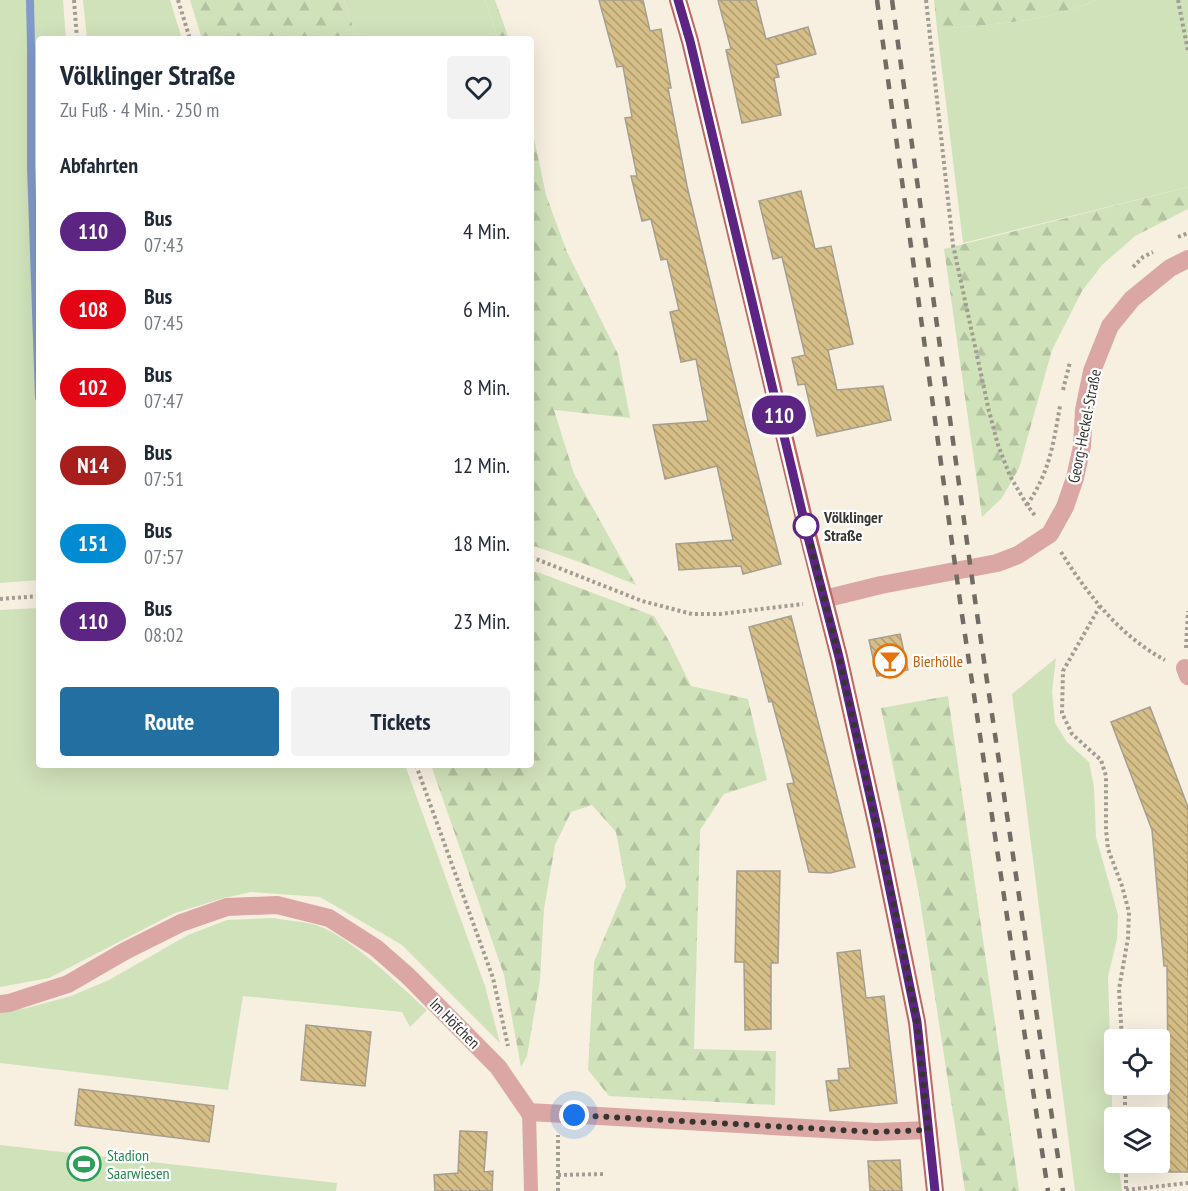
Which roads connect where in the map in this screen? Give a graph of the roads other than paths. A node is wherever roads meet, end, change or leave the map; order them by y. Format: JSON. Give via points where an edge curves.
{"nodes":[{"id":1,"x":678,"y":0,"type":"edge"},
{"id":2,"x":1188,"y":259,"type":"edge"},
{"id":3,"x":824,"y":599,"type":"junction"},
{"id":4,"x":0,"y":1004,"type":"edge"},
{"id":5,"x":529,"y":1112,"type":"junction"},
{"id":6,"x":928,"y":1130,"type":"junction"},
{"id":7,"x":531,"y":1191,"type":"edge"},
{"id":8,"x":935,"y":1191,"type":"edge"}],
"edges":[{"from":1,"to":3,"type":"main road"},
{"from":2,"to":3,"type":"street","name":"Georg-Heckel-Straße","via":[[1170,268],[1132,299],[1110,327],[1092,371],[1076,478],[1050,534],[1018,555],[997,563]]},
{"from":3,"to":6,"type":"main road","via":[[915,1011]]},
{"from":4,"to":5,"type":"street","name":"Im Höfchen","via":[[68,984],[181,923],[227,908],[277,905],[328,918],[376,948],[498,1067]]},
{"from":5,"to":6,"type":"street","via":[[876,1132]]},
{"from":5,"to":7,"type":"lane"},
{"from":6,"to":8,"type":"main road"}]}
